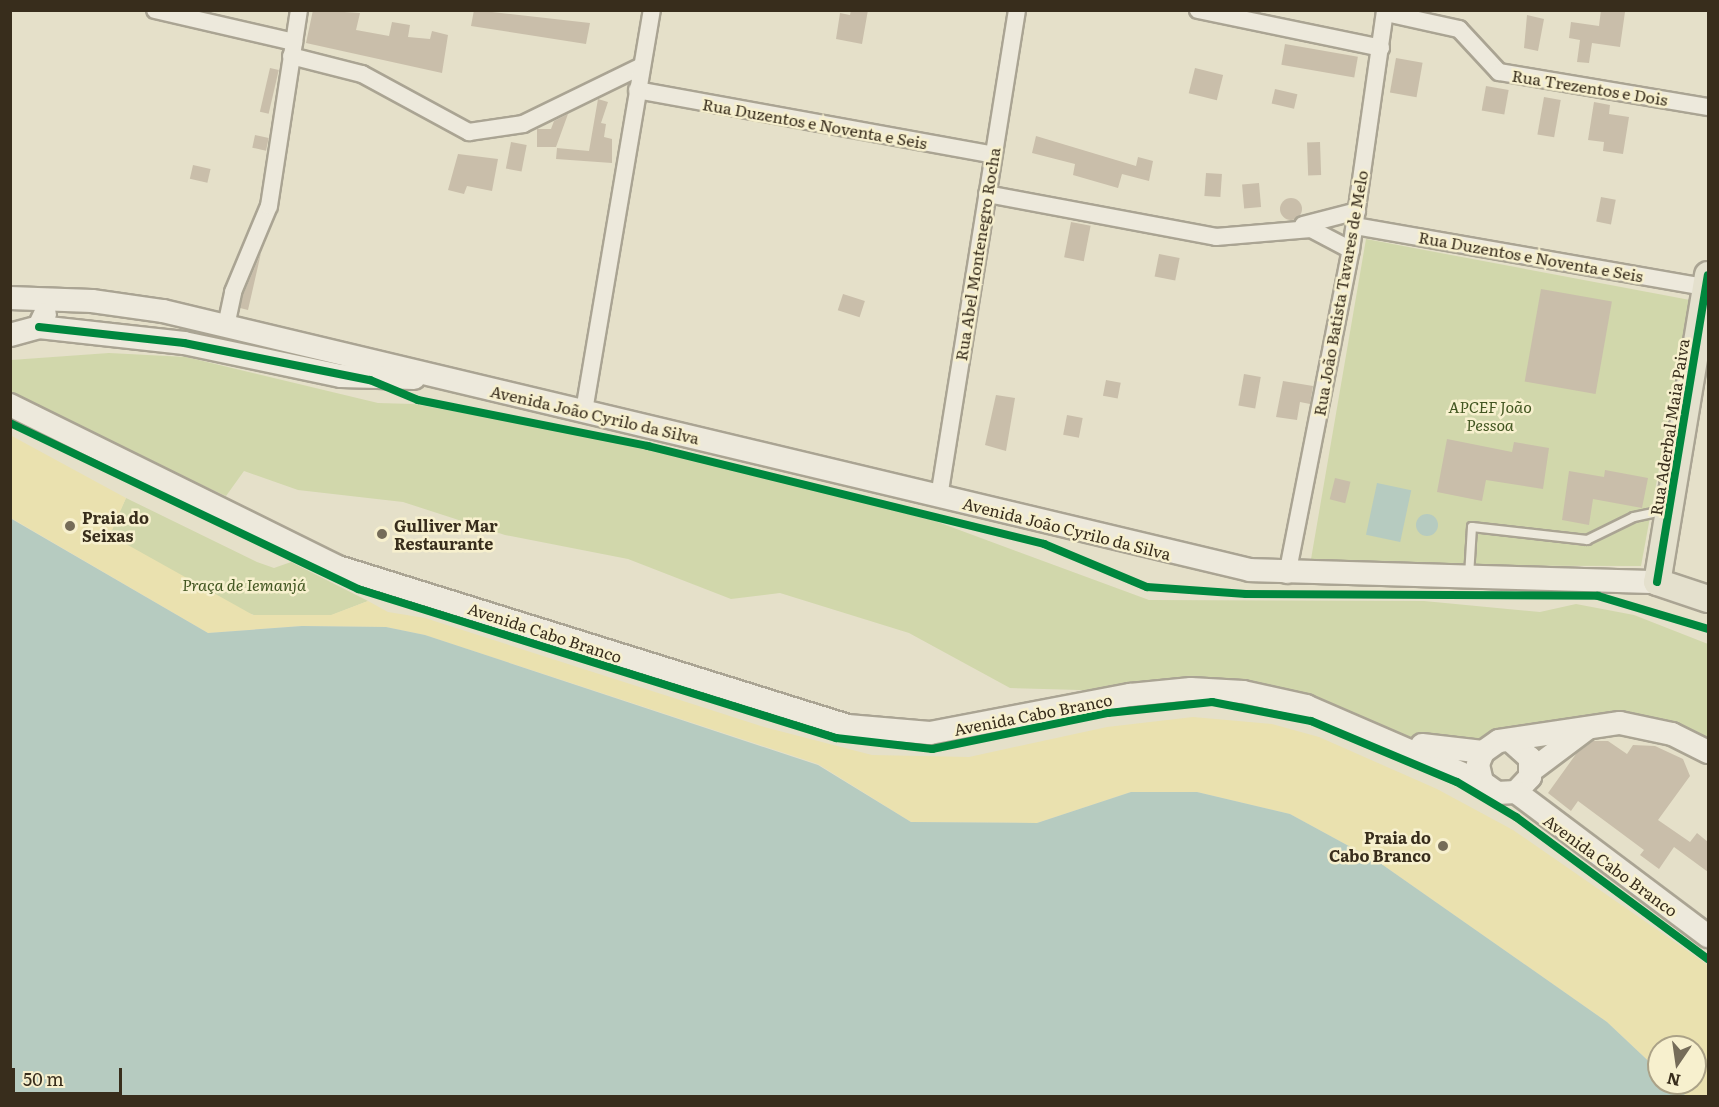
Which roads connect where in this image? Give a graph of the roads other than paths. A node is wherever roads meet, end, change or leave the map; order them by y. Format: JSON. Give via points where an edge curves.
{"nodes":[{"id":1,"x":155,"y":10,"type":"edge"},
{"id":2,"x":299,"y":10,"type":"edge"},
{"id":3,"x":652,"y":10,"type":"edge"},
{"id":4,"x":1017,"y":10,"type":"edge"},
{"id":5,"x":1198,"y":10,"type":"edge"},
{"id":6,"x":1386,"y":12,"type":"edge"},
{"id":7,"x":1381,"y":48,"type":"junction"},
{"id":8,"x":292,"y":49,"type":"junction"},
{"id":9,"x":642,"y":66,"type":"junction"},
{"id":10,"x":637,"y":90,"type":"junction"},
{"id":11,"x":1708,"y":107,"type":"edge"},
{"id":12,"x":993,"y":155,"type":"junction"},
{"id":13,"x":987,"y":194,"type":"junction"},
{"id":14,"x":1356,"y":218,"type":"junction"},
{"id":15,"x":1291,"y":228,"type":"junction"},
{"id":16,"x":1351,"y":250,"type":"junction"},
{"id":17,"x":1707,"y":281,"type":"edge"},
{"id":18,"x":10,"y":297,"type":"edge"},
{"id":19,"x":41,"y":298,"type":"junction"},
{"id":20,"x":129,"y":305,"type":"junction"},
{"id":21,"x":225,"y":326,"type":"junction"},
{"id":22,"x":39,"y":327,"type":"junction"},
{"id":23,"x":10,"y":335,"type":"edge"},
{"id":24,"x":124,"y":336,"type":"junction"},
{"id":25,"x":436,"y":376,"type":"junction"},
{"id":26,"x":10,"y":405,"type":"edge"},
{"id":27,"x":584,"y":411,"type":"junction"},
{"id":28,"x":939,"y":497,"type":"junction"},
{"id":29,"x":1669,"y":510,"type":"junction"},
{"id":30,"x":1287,"y":575,"type":"junction"},
{"id":31,"x":1469,"y":576,"type":"junction"},
{"id":32,"x":1657,"y":582,"type":"junction"},
{"id":33,"x":1708,"y":599,"type":"edge"},
{"id":34,"x":1594,"y":724,"type":"junction"},
{"id":35,"x":1385,"y":738,"type":"junction"},
{"id":36,"x":1512,"y":742,"type":"junction"},
{"id":37,"x":1483,"y":752,"type":"junction"},
{"id":38,"x":1708,"y":752,"type":"edge"},
{"id":39,"x":1532,"y":770,"type":"junction"},
{"id":40,"x":1482,"y":782,"type":"junction"},
{"id":41,"x":1516,"y":792,"type":"junction"},
{"id":42,"x":1708,"y":936,"type":"edge"}],
"edges":[{"from":1,"to":8,"type":"street"},
{"from":2,"to":8,"type":"street"},
{"from":3,"to":9,"type":"street"},
{"from":4,"to":12,"type":"street","name":"Rua Abel Montenegro Rocha"},
{"from":5,"to":7,"type":"street"},
{"from":6,"to":7,"type":"street","name":"Rua João Batista Tavares de Melo"},
{"from":6,"to":11,"type":"street","name":"Rua Trezentos e Dois","via":[[1459,29],[1499,72]]},
{"from":7,"to":14,"type":"street","name":"Rua João Batista Tavares de Melo"},
{"from":8,"to":9,"type":"street","via":[[362,74],[469,132],[523,124]]},
{"from":8,"to":21,"type":"street","via":[[269,206],[236,284]]},
{"from":9,"to":10,"type":"street"},
{"from":10,"to":12,"type":"street","name":"Rua Duzentos e Noventa e Seis"},
{"from":10,"to":27,"type":"street"},
{"from":12,"to":13,"type":"street","name":"Rua Abel Montenegro Rocha"},
{"from":13,"to":15,"type":"street","via":[[1216,237]]},
{"from":13,"to":28,"type":"street","name":"Rua Abel Montenegro Rocha"},
{"from":14,"to":15,"type":"street"},
{"from":14,"to":16,"type":"street","name":"Rua João Batista Tavares de Melo"},
{"from":14,"to":17,"type":"street","name":"Rua Duzentos e Noventa e Seis"},
{"from":15,"to":16,"type":"street","via":[[1325,232]]},
{"from":16,"to":30,"type":"street","name":"Rua João Batista Tavares de Melo"},
{"from":17,"to":29,"type":"main road","name":"Rua Aderbal Maia Paiva"},
{"from":18,"to":19,"type":"street","name":"Avenida João Cyrilo da Silva"},
{"from":19,"to":20,"type":"street","name":"Avenida João Cyrilo da Silva"},
{"from":19,"to":22,"type":"street","via":[[45,314]]},
{"from":20,"to":21,"type":"street","name":"Avenida João Cyrilo da Silva"},
{"from":20,"to":24,"type":"street","via":[[140,322]]},
{"from":21,"to":25,"type":"street","name":"Avenida João Cyrilo da Silva"},
{"from":22,"to":23,"type":"street"},
{"from":22,"to":24,"type":"street","name":"Avenida João Cyrilo da Silva"},
{"from":24,"to":25,"type":"street","name":"Avenida João Cyrilo da Silva","via":[[360,379]]},
{"from":25,"to":27,"type":"street","name":"Avenida João Cyrilo da Silva"},
{"from":26,"to":35,"type":"street","name":"Avenida Cabo Branco","via":[[338,567],[709,685],[868,730],[908,734],[962,730],[1091,701],[1191,689],[1286,699]]},
{"from":27,"to":28,"type":"street","name":"Avenida João Cyrilo da Silva"},
{"from":28,"to":30,"type":"street","name":"Avenida João Cyrilo da Silva"},
{"from":29,"to":31,"type":"lane","via":[[1634,517],[1580,541],[1473,527]]},
{"from":29,"to":32,"type":"main road","name":"Rua Aderbal Maia Paiva"},
{"from":30,"to":31,"type":"street","name":"Avenida João Cyrilo da Silva"},
{"from":31,"to":32,"type":"street","name":"Avenida João Cyrilo da Silva"},
{"from":32,"to":33,"type":"main road","name":"Avenida João Cyrilo da Silva"},
{"from":34,"to":36,"type":"street"},
{"from":34,"to":38,"type":"street","via":[[1672,734]]},
{"from":34,"to":39,"type":"street"},
{"from":35,"to":37,"type":"street"},
{"from":35,"to":40,"type":"street","name":"Avenida Cabo Branco"},
{"from":36,"to":37,"type":"street","via":[[1499,741]]},
{"from":36,"to":39,"type":"street","via":[[1523,748]]},
{"from":37,"to":40,"type":"street","via":[[1478,764]]},
{"from":39,"to":41,"type":"street"},
{"from":40,"to":41,"type":"street","via":[[1497,793]]},
{"from":41,"to":42,"type":"street","name":"Avenida Cabo Branco"}]}
